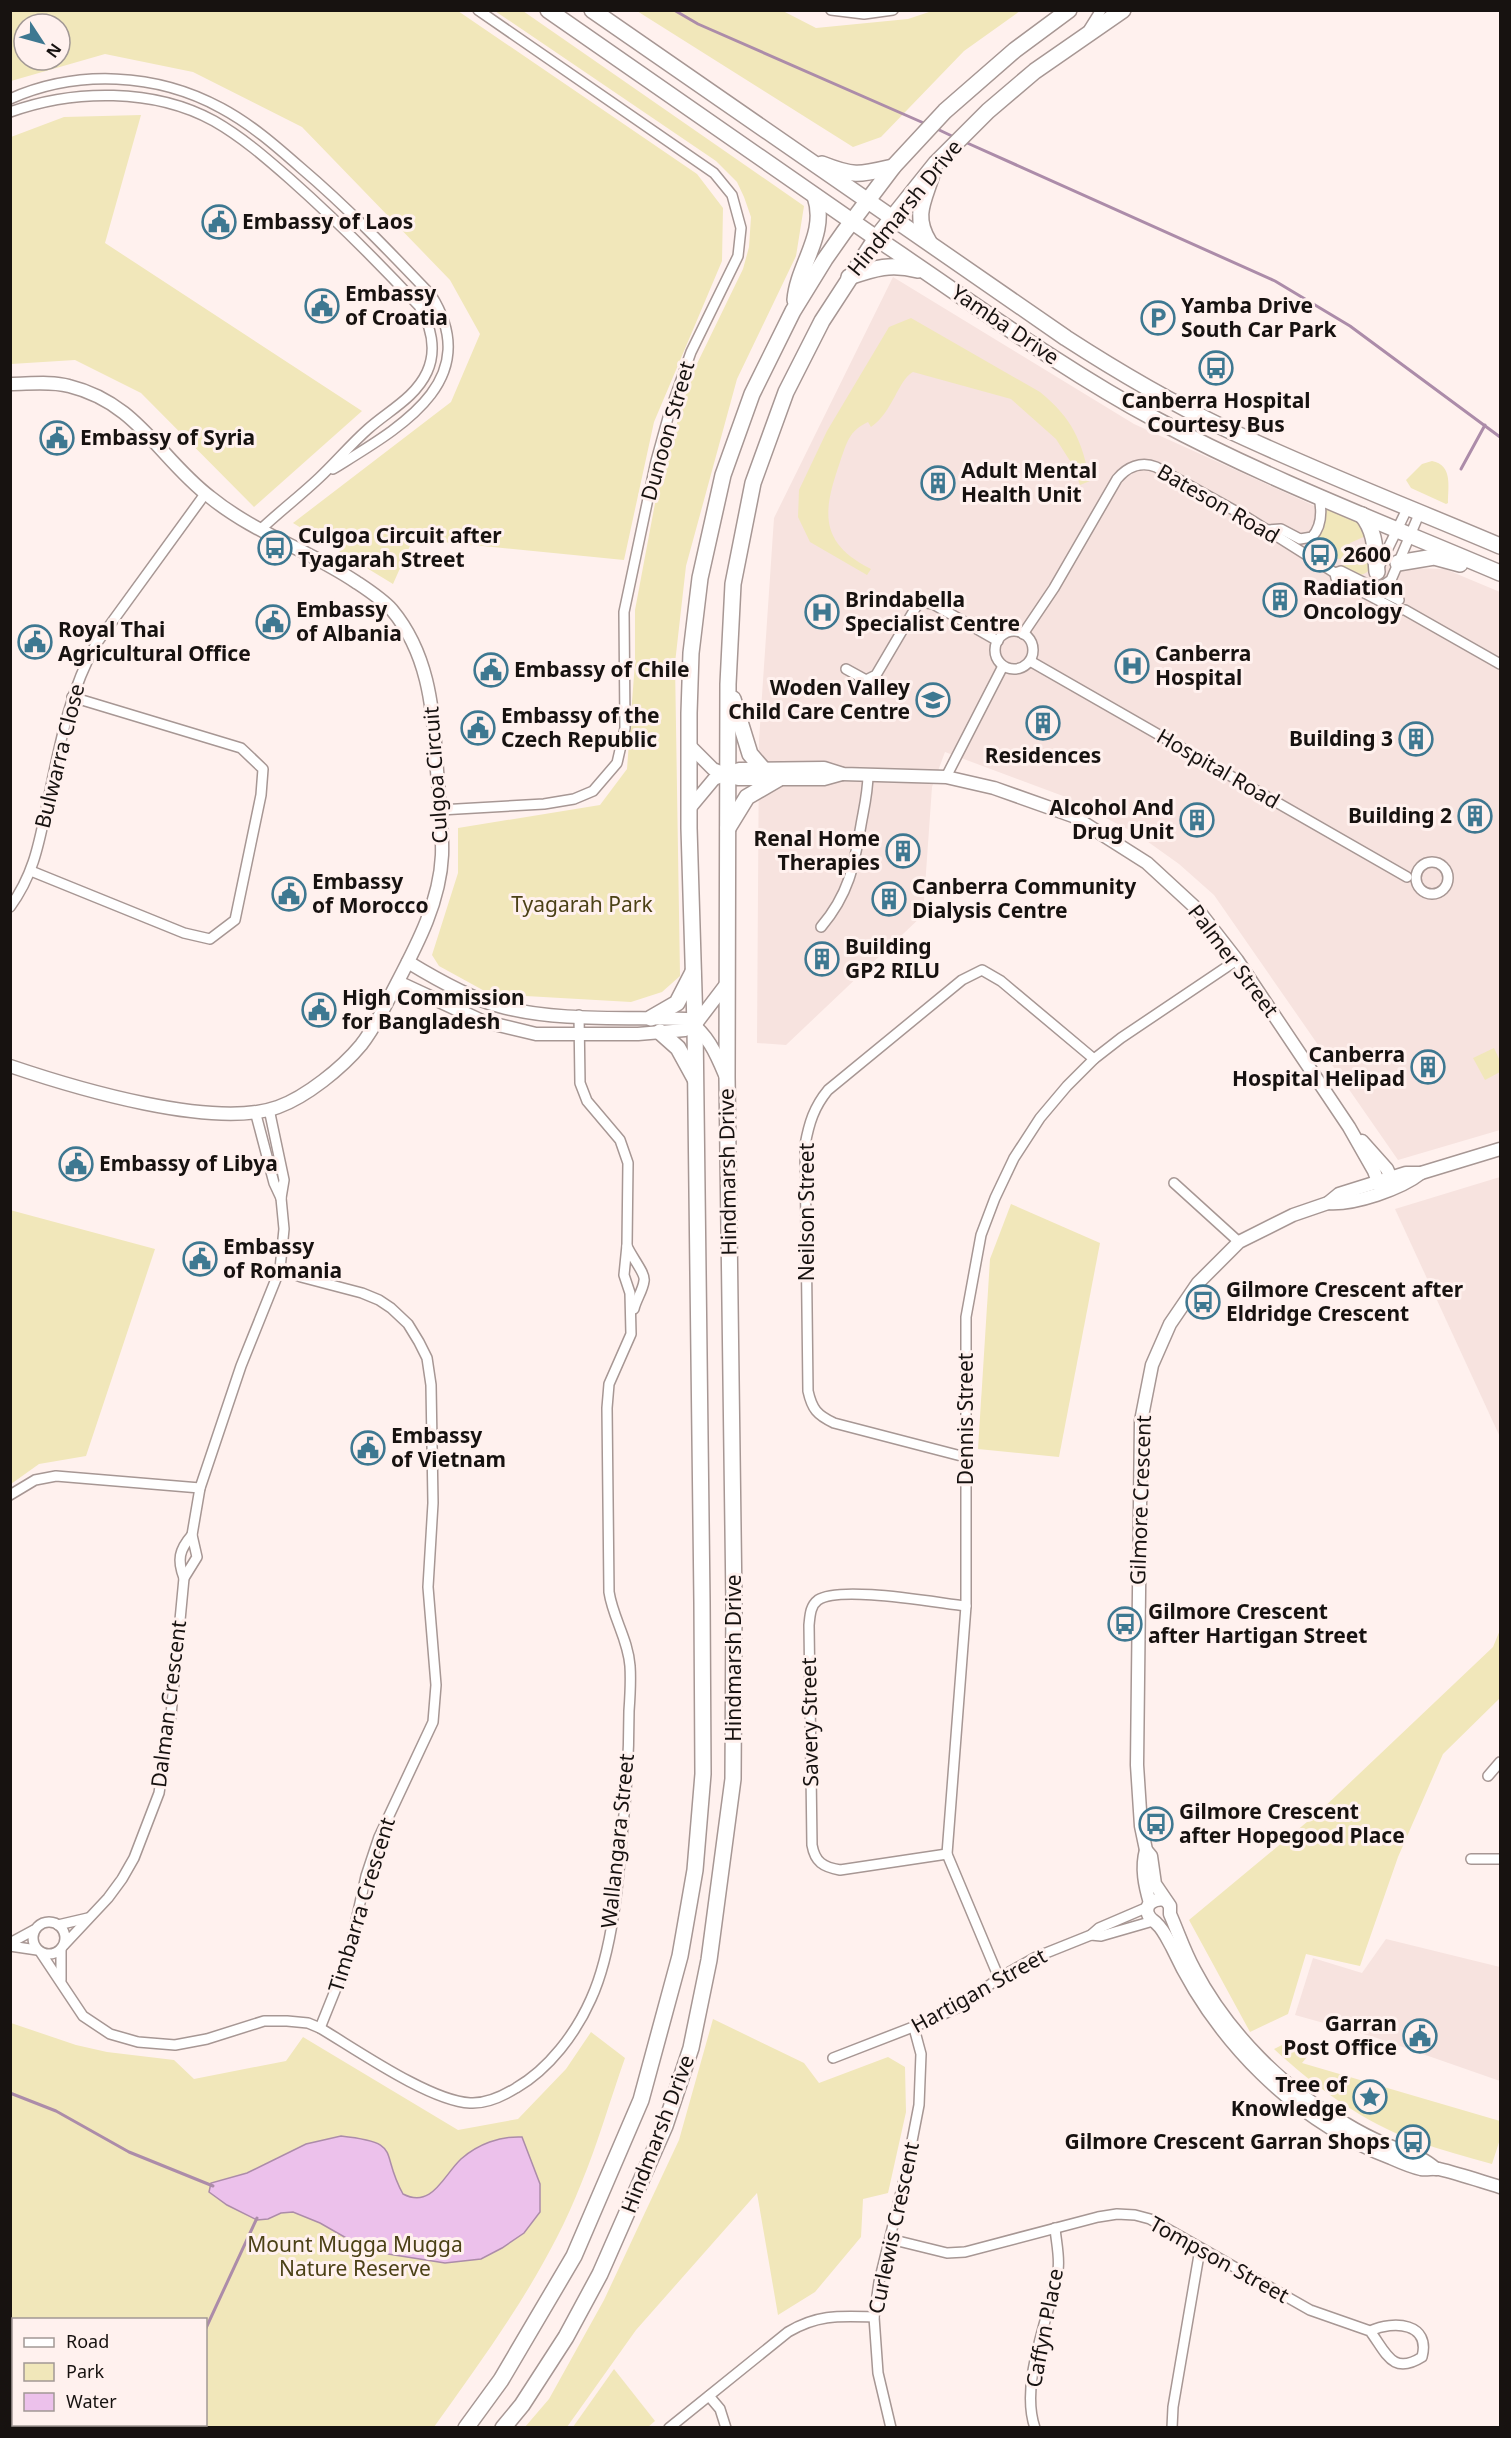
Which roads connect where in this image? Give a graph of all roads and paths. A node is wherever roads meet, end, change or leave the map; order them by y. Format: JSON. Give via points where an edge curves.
{"nodes":[{"id":1,"x":478,"y":10,"type":"edge"},
{"id":2,"x":548,"y":10,"type":"edge"},
{"id":3,"x":592,"y":10,"type":"edge"},
{"id":4,"x":831,"y":10,"type":"edge"},
{"id":5,"x":893,"y":10,"type":"edge"},
{"id":6,"x":1101,"y":10,"type":"edge"},
{"id":7,"x":1123,"y":10,"type":"edge"},
{"id":8,"x":1066,"y":12,"type":"edge"},
{"id":9,"x":1085,"y":36,"type":"junction"},
{"id":10,"x":10,"y":99,"type":"edge"},
{"id":11,"x":10,"y":112,"type":"edge"},
{"id":12,"x":797,"y":154,"type":"junction"},
{"id":13,"x":939,"y":159,"type":"junction"},
{"id":14,"x":893,"y":167,"type":"junction"},
{"id":15,"x":815,"y":195,"type":"junction"},
{"id":16,"x":867,"y":202,"type":"junction"},
{"id":17,"x":891,"y":219,"type":"junction"},
{"id":18,"x":852,"y":222,"type":"junction"},
{"id":19,"x":876,"y":238,"type":"junction"},
{"id":20,"x":932,"y":246,"type":"junction"},
{"id":21,"x":930,"y":272,"type":"junction"},
{"id":22,"x":849,"y":277,"type":"junction"},
{"id":23,"x":793,"y":312,"type":"junction"},
{"id":24,"x":10,"y":384,"type":"edge"},
{"id":25,"x":318,"y":478,"type":"junction"},
{"id":26,"x":205,"y":494,"type":"junction"},
{"id":27,"x":1319,"y":497,"type":"junction"},
{"id":28,"x":1414,"y":510,"type":"junction"},
{"id":29,"x":1362,"y":515,"type":"junction"},
{"id":30,"x":260,"y":530,"type":"junction"},
{"id":31,"x":1267,"y":530,"type":"junction"},
{"id":32,"x":1404,"y":532,"type":"junction"},
{"id":33,"x":1500,"y":546,"type":"edge"},
{"id":34,"x":1398,"y":563,"type":"junction"},
{"id":35,"x":1495,"y":570,"type":"edge"},
{"id":36,"x":1391,"y":580,"type":"junction"},
{"id":37,"x":1373,"y":585,"type":"junction"},
{"id":38,"x":1399,"y":600,"type":"junction"},
{"id":39,"x":1405,"y":610,"type":"junction"},
{"id":40,"x":1023,"y":634,"type":"junction"},
{"id":41,"x":998,"y":641,"type":"junction"},
{"id":42,"x":1030,"y":661,"type":"junction"},
{"id":43,"x":1500,"y":664,"type":"edge"},
{"id":44,"x":1003,"y":666,"type":"junction"},
{"id":45,"x":846,"y":669,"type":"dead end"},
{"id":46,"x":728,"y":684,"type":"junction"},
{"id":47,"x":72,"y":698,"type":"junction"},
{"id":48,"x":689,"y":745,"type":"junction"},
{"id":49,"x":763,"y":769,"type":"junction"},
{"id":50,"x":728,"y":774,"type":"junction"},
{"id":51,"x":843,"y":774,"type":"junction"},
{"id":52,"x":868,"y":774,"type":"junction"},
{"id":53,"x":946,"y":777,"type":"junction"},
{"id":54,"x":778,"y":779,"type":"junction"},
{"id":55,"x":689,"y":809,"type":"junction"},
{"id":56,"x":440,"y":810,"type":"junction"},
{"id":57,"x":728,"y":828,"type":"junction"},
{"id":58,"x":1419,"y":869,"type":"junction"},
{"id":59,"x":32,"y":871,"type":"junction"},
{"id":60,"x":1407,"y":877,"type":"junction"},
{"id":61,"x":1418,"y":885,"type":"junction"},
{"id":62,"x":10,"y":907,"type":"edge"},
{"id":63,"x":821,"y":927,"type":"dead end"},
{"id":64,"x":1237,"y":960,"type":"junction"},
{"id":65,"x":408,"y":962,"type":"junction"},
{"id":66,"x":694,"y":969,"type":"junction"},
{"id":67,"x":398,"y":982,"type":"junction"},
{"id":68,"x":727,"y":983,"type":"junction"},
{"id":69,"x":579,"y":1015,"type":"junction"},
{"id":70,"x":651,"y":1018,"type":"junction"},
{"id":71,"x":695,"y":1025,"type":"junction"},
{"id":72,"x":660,"y":1032,"type":"junction"},
{"id":73,"x":579,"y":1033,"type":"junction"},
{"id":74,"x":1094,"y":1059,"type":"junction"},
{"id":75,"x":10,"y":1066,"type":"edge"},
{"id":76,"x":727,"y":1077,"type":"junction"},
{"id":77,"x":695,"y":1079,"type":"junction"},
{"id":78,"x":269,"y":1109,"type":"junction"},
{"id":79,"x":255,"y":1111,"type":"junction"},
{"id":80,"x":1349,"y":1127,"type":"junction"},
{"id":81,"x":1500,"y":1149,"type":"edge"},
{"id":82,"x":1393,"y":1183,"type":"junction"},
{"id":83,"x":1174,"y":1184,"type":"dead end"},
{"id":84,"x":1380,"y":1187,"type":"junction"},
{"id":85,"x":281,"y":1198,"type":"junction"},
{"id":86,"x":1239,"y":1242,"type":"junction"},
{"id":87,"x":627,"y":1245,"type":"junction"},
{"id":88,"x":280,"y":1269,"type":"junction"},
{"id":89,"x":632,"y":1314,"type":"junction"},
{"id":90,"x":965,"y":1457,"type":"junction"},
{"id":91,"x":200,"y":1488,"type":"junction"},
{"id":92,"x":10,"y":1495,"type":"edge"},
{"id":93,"x":192,"y":1535,"type":"junction"},
{"id":94,"x":184,"y":1578,"type":"junction"},
{"id":95,"x":966,"y":1606,"type":"junction"},
{"id":96,"x":1500,"y":1762,"type":"edge"},
{"id":97,"x":1488,"y":1776,"type":"dead end"},
{"id":98,"x":1146,"y":1850,"type":"junction"},
{"id":99,"x":947,"y":1854,"type":"junction"},
{"id":100,"x":1471,"y":1859,"type":"dead end"},
{"id":101,"x":1500,"y":1859,"type":"edge"},
{"id":102,"x":1165,"y":1900,"type":"junction"},
{"id":103,"x":1149,"y":1905,"type":"junction"},
{"id":104,"x":1170,"y":1914,"type":"junction"},
{"id":105,"x":88,"y":1918,"type":"junction"},
{"id":106,"x":1155,"y":1922,"type":"junction"},
{"id":107,"x":58,"y":1925,"type":"junction"},
{"id":108,"x":34,"y":1930,"type":"junction"},
{"id":109,"x":1091,"y":1935,"type":"junction"},
{"id":110,"x":1174,"y":1939,"type":"junction"},
{"id":111,"x":10,"y":1945,"type":"edge"},
{"id":112,"x":62,"y":1947,"type":"junction"},
{"id":113,"x":39,"y":1951,"type":"junction"},
{"id":114,"x":999,"y":1978,"type":"junction"},
{"id":115,"x":61,"y":1980,"type":"junction"},
{"id":116,"x":320,"y":2028,"type":"junction"},
{"id":117,"x":914,"y":2028,"type":"junction"},
{"id":118,"x":833,"y":2058,"type":"dead end"},
{"id":119,"x":1500,"y":2187,"type":"edge"},
{"id":120,"x":1055,"y":2228,"type":"junction"},
{"id":121,"x":890,"y":2239,"type":"junction"},
{"id":122,"x":1200,"y":2249,"type":"junction"},
{"id":123,"x":873,"y":2317,"type":"junction"},
{"id":124,"x":1370,"y":2331,"type":"junction"},
{"id":125,"x":709,"y":2396,"type":"junction"},
{"id":126,"x":466,"y":2427,"type":"edge"},
{"id":127,"x":503,"y":2427,"type":"edge"},
{"id":128,"x":669,"y":2427,"type":"edge"},
{"id":129,"x":726,"y":2427,"type":"edge"},
{"id":130,"x":891,"y":2427,"type":"edge"},
{"id":131,"x":1035,"y":2427,"type":"edge"},
{"id":132,"x":1172,"y":2427,"type":"edge"}],
"edges":[{"from":1,"to":56,"type":"street","name":"Dunoon Street","via":[[714,173],[732,195],[741,228],[738,256],[691,352],[656,461],[624,612],[625,728],[617,763],[593,790],[574,799]]},
{"from":2,"to":15,"type":"main road","name":"Yamba Drive"},
{"from":3,"to":12,"type":"main road","name":"Yamba Drive"},
{"from":4,"to":5,"type":"street","via":[[864,14]]},
{"from":6,"to":9,"type":"street"},
{"from":7,"to":9,"type":"main road","name":"Hindmarsh Drive"},
{"from":8,"to":14,"type":"main road","name":"Hindmarsh Drive","via":[[989,71]]},
{"from":9,"to":13,"type":"main road","name":"Hindmarsh Drive","via":[[1035,71]]},
{"from":10,"to":25,"type":"street","via":[[65,81],[109,79],[151,83],[220,107],[251,126],[324,188],[431,295],[441,312],[448,343],[443,377],[434,392],[424,406],[378,441]]},
{"from":11,"to":25,"type":"street","via":[[70,98],[107,95],[183,108],[212,121],[255,150],[313,200],[419,306],[432,337],[432,354],[421,384]]},
{"from":12,"to":14,"type":"main road","via":[[847,174]]},
{"from":12,"to":16,"type":"main road","name":"Yamba Drive"},
{"from":13,"to":17,"type":"main road","name":"Hindmarsh Drive"},
{"from":13,"to":20,"type":"main road","via":[[920,217],[921,230]]},
{"from":14,"to":16,"type":"main road","name":"Hindmarsh Drive"},
{"from":15,"to":18,"type":"main road","name":"Yamba Drive"},
{"from":15,"to":23,"type":"main road","via":[[816,228],[795,292]]},
{"from":16,"to":17,"type":"main road","name":"Yamba Drive"},
{"from":16,"to":18,"type":"main road","name":"Hindmarsh Drive"},
{"from":17,"to":19,"type":"main road","name":"Hindmarsh Drive"},
{"from":17,"to":20,"type":"main road","name":"Yamba Drive"},
{"from":18,"to":19,"type":"main road","name":"Yamba Drive"},
{"from":18,"to":23,"type":"main road","name":"Hindmarsh Drive"},
{"from":19,"to":21,"type":"main road","name":"Yamba Drive"},
{"from":19,"to":22,"type":"main road","name":"Hindmarsh Drive"},
{"from":20,"to":28,"type":"main road","name":"Yamba Drive","via":[[1066,338],[1177,404],[1267,448]]},
{"from":21,"to":22,"type":"main road","via":[[900,265]]},
{"from":21,"to":27,"type":"main road","name":"Yamba Drive","via":[[996,321],[1116,397],[1214,449]]},
{"from":22,"to":46,"type":"main road","name":"Hindmarsh Drive","via":[[786,392],[753,483],[733,584]]},
{"from":23,"to":48,"type":"main road","name":"Hindmarsh Drive","via":[[752,394],[723,475],[700,578],[691,653]]},
{"from":24,"to":26,"type":"street","name":"Culgoa Circuit","via":[[66,385],[100,397],[130,415]]},
{"from":25,"to":30,"type":"street"},
{"from":26,"to":30,"type":"street","name":"Culgoa Circuit"},
{"from":26,"to":47,"type":"street","name":"Bulwarra Close","via":[[96,644],[81,670]]},
{"from":27,"to":29,"type":"main road","name":"Yamba Drive"},
{"from":27,"to":31,"type":"street","via":[[1320,524],[1311,537],[1300,539],[1281,529]]},
{"from":28,"to":32,"type":"street"},
{"from":28,"to":32,"type":"street"},
{"from":28,"to":33,"type":"main road","name":"Yamba Drive"},
{"from":29,"to":32,"type":"main road","name":"Yamba Drive"},
{"from":29,"to":37,"type":"main road","via":[[1371,525],[1375,539]]},
{"from":30,"to":56,"type":"street","name":"Culgoa Circuit","via":[[342,572],[392,610],[414,645],[428,682]]},
{"from":31,"to":37,"type":"street","name":"Bateson Road","via":[[1335,573],[1336,578]]},
{"from":31,"to":40,"type":"street","name":"Bateson Road","via":[[1156,467],[1142,464],[1124,471]]},
{"from":32,"to":34,"type":"street"},
{"from":32,"to":35,"type":"main road","name":"Yamba Drive"},
{"from":32,"to":37,"type":"street"},
{"from":34,"to":35,"type":"main road","via":[[1434,557],[1475,569]]},
{"from":34,"to":36,"type":"street"},
{"from":36,"to":37,"type":"street"},
{"from":36,"to":38,"type":"street"},
{"from":37,"to":38,"type":"street"},
{"from":37,"to":39,"type":"street","via":[[1395,609]]},
{"from":38,"to":39,"type":"street"},
{"from":39,"to":43,"type":"street"},
{"from":40,"to":41,"type":"street","via":[[1012,632]]},
{"from":40,"to":42,"type":"street","via":[[1033,649]]},
{"from":41,"to":44,"type":"street","via":[[995,652]]},
{"from":41,"to":45,"type":"street","via":[[933,604],[922,602],[876,675],[866,680]]},
{"from":42,"to":44,"type":"street","via":[[1020,668]]},
{"from":42,"to":60,"type":"street","name":"Hospital Road"},
{"from":44,"to":53,"type":"street"},
{"from":46,"to":49,"type":"main road","via":[[750,754]]},
{"from":46,"to":50,"type":"main road","name":"Hindmarsh Drive"},
{"from":47,"to":59,"type":"street","name":"Bulwarra Close"},
{"from":47,"to":59,"type":"street","via":[[241,748],[263,770],[235,920],[210,939],[184,933]]},
{"from":48,"to":50,"type":"street","name":"Palmer Street","via":[[713,769]]},
{"from":48,"to":55,"type":"main road","name":"Hindmarsh Drive"},
{"from":49,"to":50,"type":"street","name":"Palmer Street","via":[[738,769]]},
{"from":49,"to":51,"type":"street","name":"Palmer Street","via":[[824,768]]},
{"from":50,"to":54,"type":"street","name":"Palmer Street","via":[[738,779]]},
{"from":50,"to":55,"type":"street","name":"Palmer Street","via":[[714,779]]},
{"from":50,"to":57,"type":"main road","name":"Hindmarsh Drive"},
{"from":51,"to":52,"type":"street","name":"Palmer Street"},
{"from":51,"to":54,"type":"street","name":"Palmer Street","via":[[824,779]]},
{"from":52,"to":53,"type":"street","name":"Palmer Street"},
{"from":52,"to":63,"type":"street","via":[[852,874]]},
{"from":53,"to":64,"type":"street","name":"Palmer Street","via":[[1017,795],[1087,824],[1147,863],[1198,910]]},
{"from":54,"to":57,"type":"main road","via":[[747,797]]},
{"from":55,"to":66,"type":"main road","name":"Hindmarsh Drive"},
{"from":56,"to":65,"type":"street","name":"Culgoa Circuit","via":[[442,856],[435,898]]},
{"from":57,"to":68,"type":"main road","name":"Hindmarsh Drive"},
{"from":58,"to":60,"type":"street"},
{"from":58,"to":61,"type":"street"},
{"from":58,"to":61,"type":"street","name":"Hospital Road","via":[[1428,863],[1438,864],[1446,870],[1448,881],[1443,890],[1434,894],[1424,892]]},
{"from":59,"to":62,"type":"street","name":"Bulwarra Close"},
{"from":60,"to":61,"type":"street","name":"Hospital Road"},
{"from":64,"to":74,"type":"street","name":"Dennis Street"},
{"from":64,"to":80,"type":"street","name":"Palmer Street"},
{"from":65,"to":67,"type":"street","name":"Culgoa Circuit"},
{"from":65,"to":69,"type":"street","via":[[498,1006]]},
{"from":66,"to":70,"type":"main road","via":[[677,1003]]},
{"from":66,"to":71,"type":"main road","name":"Hindmarsh Drive"},
{"from":67,"to":73,"type":"street","via":[[482,1021],[536,1034]]},
{"from":67,"to":78,"type":"street","name":"Culgoa Circuit","via":[[379,1019],[338,1069],[308,1091]]},
{"from":68,"to":71,"type":"street"},
{"from":68,"to":76,"type":"main road","name":"Hindmarsh Drive"},
{"from":69,"to":70,"type":"street"},
{"from":69,"to":73,"type":"street","name":"Wallangara Street"},
{"from":70,"to":71,"type":"street","via":[[686,1019]]},
{"from":71,"to":72,"type":"street"},
{"from":71,"to":76,"type":"street","via":[[712,1044]]},
{"from":71,"to":77,"type":"main road","name":"Hindmarsh Drive"},
{"from":72,"to":73,"type":"street"},
{"from":72,"to":77,"type":"main road","via":[[678,1048]]},
{"from":73,"to":87,"type":"street","name":"Wallangara Street","via":[[580,1083],[587,1101],[620,1140],[628,1163]]},
{"from":74,"to":90,"type":"street","name":"Dennis Street","via":[[1040,1118],[1014,1158],[981,1235],[966,1317]]},
{"from":74,"to":90,"type":"street","name":"Neilson Street","via":[[1001,981],[982,970],[962,980],[828,1090],[817,1103],[809,1123],[805,1145],[807,1391],[811,1406],[819,1416],[834,1423]]},
{"from":75,"to":79,"type":"street","name":"Culgoa Circuit","via":[[59,1083],[165,1107],[218,1114]]},
{"from":76,"to":127,"type":"main road","name":"Hindmarsh Drive","via":[[734,1779],[709,1960],[691,2048],[666,2126],[600,2274],[566,2337]]},
{"from":77,"to":126,"type":"main road","name":"Hindmarsh Drive","via":[[703,1774],[692,1891],[680,1956],[641,2100],[574,2256],[501,2380]]},
{"from":78,"to":79,"type":"street","name":"Culgoa Circuit"},
{"from":78,"to":85,"type":"street","name":"Dalman Crescent","via":[[284,1180]]},
{"from":79,"to":85,"type":"street","name":"Dalman Crescent"},
{"from":80,"to":82,"type":"street","name":"Palmer Street","via":[[1387,1169]]},
{"from":80,"to":84,"type":"street","name":"Palmer Street"},
{"from":81,"to":82,"type":"street","name":"Gilmore Crescent","via":[[1421,1173],[1406,1173]]},
{"from":82,"to":84,"type":"street","name":"Gilmore Crescent"},
{"from":83,"to":86,"type":"street"},
{"from":84,"to":86,"type":"street","name":"Gilmore Crescent","via":[[1343,1204],[1328,1203],[1293,1215]]},
{"from":85,"to":88,"type":"street","name":"Dalman Crescent","via":[[284,1229]]},
{"from":86,"to":98,"type":"street","name":"Gilmore Crescent","via":[[1198,1283],[1170,1324],[1152,1365],[1141,1421],[1137,1765]]},
{"from":87,"to":89,"type":"street","name":"Wallangara Street","via":[[624,1275]]},
{"from":87,"to":89,"type":"street","name":"Wallangara Street","via":[[645,1280]]},
{"from":88,"to":91,"type":"street","name":"Dalman Crescent","via":[[241,1366]]},
{"from":88,"to":116,"type":"street","name":"Timbarra Crescent","via":[[362,1293],[391,1308],[419,1342],[427,1358],[431,1385],[433,1503],[428,1587],[436,1685],[433,1722],[379,1837],[347,1961]]},
{"from":89,"to":116,"type":"street","name":"Wallangara Street","via":[[631,1334],[609,1384],[607,1408],[609,1592],[626,1639],[630,1666],[629,1768],[618,1889],[592,1998],[572,2033],[548,2063],[500,2097],[471,2103],[442,2098]]},
{"from":90,"to":95,"type":"street","name":"Dennis Street"},
{"from":91,"to":92,"type":"street","via":[[56,1476],[35,1480]]},
{"from":91,"to":93,"type":"street","name":"Dalman Crescent"},
{"from":93,"to":94,"type":"street","name":"Dalman Crescent","via":[[196,1557]]},
{"from":93,"to":94,"type":"street","name":"Dalman Crescent","via":[[180,1553]]},
{"from":94,"to":105,"type":"street","name":"Dalman Crescent","via":[[159,1793],[134,1858],[108,1898]]},
{"from":95,"to":99,"type":"street","name":"Dennis Street"},
{"from":95,"to":99,"type":"street","name":"Savery Street","via":[[831,1594],[811,1609],[809,1625],[814,1858],[825,1867],[840,1870]]},
{"from":96,"to":97,"type":"street"},
{"from":98,"to":102,"type":"street","name":"Gilmore Crescent","via":[[1151,1856],[1155,1884]]},
{"from":98,"to":103,"type":"street","name":"Gilmore Crescent","via":[[1144,1881]]},
{"from":99,"to":114,"type":"street","name":"Dennis Street"},
{"from":100,"to":101,"type":"street"},
{"from":102,"to":103,"type":"street","via":[[1157,1899]]},
{"from":102,"to":104,"type":"street"},
{"from":103,"to":106,"type":"street","via":[[1148,1914]]},
{"from":103,"to":109,"type":"street","name":"Hartigan Street"},
{"from":104,"to":106,"type":"street","via":[[1165,1921]]},
{"from":104,"to":110,"type":"street"},
{"from":105,"to":107,"type":"street"},
{"from":105,"to":112,"type":"street","name":"Dalman Crescent"},
{"from":106,"to":109,"type":"street","name":"Hartigan Street"},
{"from":106,"to":110,"type":"street"},
{"from":107,"to":108,"type":"street","via":[[42,1923]]},
{"from":107,"to":112,"type":"street","via":[[64,1934]]},
{"from":108,"to":111,"type":"street"},
{"from":108,"to":113,"type":"street","via":[[32,1941]]},
{"from":109,"to":114,"type":"street","name":"Hartigan Street","via":[[1036,1957]]},
{"from":110,"to":119,"type":"street","via":[[1211,2017],[1268,2079],[1300,2106],[1382,2155],[1422,2169],[1436,2169]]},
{"from":111,"to":113,"type":"street"},
{"from":112,"to":113,"type":"street","via":[[51,1954]]},
{"from":112,"to":115,"type":"street"},
{"from":113,"to":115,"type":"street","name":"Wallangara Street"},
{"from":114,"to":117,"type":"street","name":"Hartigan Street","via":[[961,2006]]},
{"from":115,"to":116,"type":"street","name":"Wallangara Street","via":[[89,2022],[110,2034],[138,2042],[175,2045],[264,2021],[308,2023]]},
{"from":117,"to":118,"type":"street","name":"Hartigan Street"},
{"from":117,"to":121,"type":"street","name":"Curlewis Crescent","via":[[921,2054],[918,2105]]},
{"from":120,"to":121,"type":"street","name":"Tompson Street","via":[[965,2252],[947,2253]]},
{"from":120,"to":122,"type":"street","name":"Tompson Street","via":[[1098,2217],[1135,2215],[1158,2223]]},
{"from":120,"to":131,"type":"street","name":"Caffyn Place","via":[[1058,2267],[1032,2378]]},
{"from":121,"to":123,"type":"street","name":"Curlewis Crescent"},
{"from":122,"to":124,"type":"street","name":"Tompson Street","via":[[1310,2310]]},
{"from":122,"to":132,"type":"street"},
{"from":123,"to":125,"type":"street","via":[[840,2316],[805,2322]]},
{"from":123,"to":130,"type":"street","name":"Curlewis Crescent","via":[[878,2373]]},
{"from":124,"to":124,"type":"street","via":[[1396,2323],[1409,2327],[1421,2336],[1422,2357],[1401,2366],[1387,2357]]},
{"from":125,"to":128,"type":"street"},
{"from":125,"to":129,"type":"street","via":[[720,2409]]}]}
